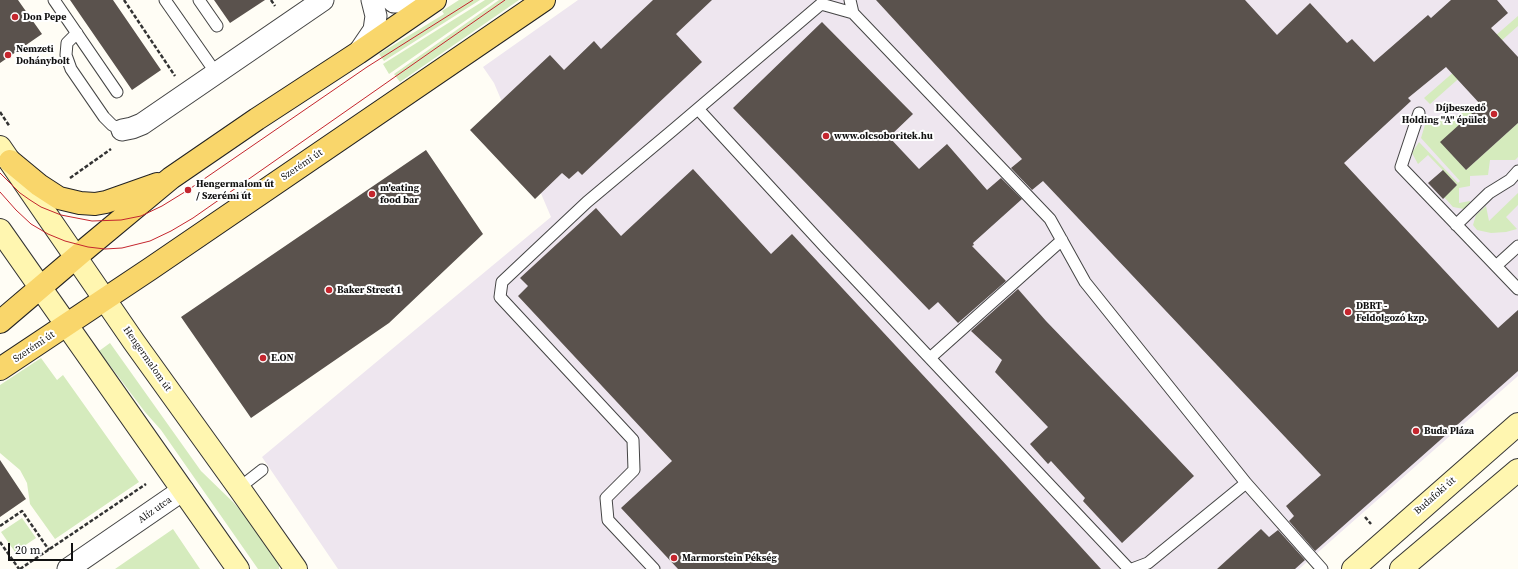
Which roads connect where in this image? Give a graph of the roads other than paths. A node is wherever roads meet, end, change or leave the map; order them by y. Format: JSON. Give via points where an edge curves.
{"nodes":[{"id":1,"x":54,"y":0,"type":"edge"},
{"id":2,"x":165,"y":0,"type":"edge"},
{"id":3,"x":199,"y":0,"type":"edge"},
{"id":4,"x":372,"y":0,"type":"edge"},
{"id":5,"x":392,"y":0,"type":"edge"},
{"id":6,"x":412,"y":0,"type":"edge"},
{"id":7,"x":435,"y":0,"type":"edge"},
{"id":8,"x":544,"y":0,"type":"edge"},
{"id":9,"x":850,"y":0,"type":"edge"},
{"id":10,"x":314,"y":3,"type":"edge"},
{"id":11,"x":853,"y":13,"type":"junction"},
{"id":12,"x":217,"y":26,"type":"dead end"},
{"id":13,"x":77,"y":33,"type":"junction"},
{"id":14,"x":358,"y":53,"type":"junction"},
{"id":15,"x":216,"y":73,"type":"junction"},
{"id":16,"x":117,"y":92,"type":"dead end"},
{"id":17,"x":698,"y":109,"type":"junction"},
{"id":18,"x":1419,"y":114,"type":"dead end"},
{"id":19,"x":122,"y":130,"type":"joint"},
{"id":20,"x":5,"y":154,"type":"edge"},
{"id":21,"x":1518,"y":171,"type":"edge"},
{"id":22,"x":171,"y":178,"type":"junction"},
{"id":23,"x":1456,"y":225,"type":"junction"},
{"id":24,"x":0,"y":230,"type":"edge"},
{"id":25,"x":1062,"y":240,"type":"junction"},
{"id":26,"x":1518,"y":246,"type":"edge"},
{"id":27,"x":76,"y":257,"type":"junction"},
{"id":28,"x":1496,"y":266,"type":"junction"},
{"id":29,"x":41,"y":288,"type":"junction"},
{"id":30,"x":1518,"y":290,"type":"edge"},
{"id":31,"x":105,"y":299,"type":"junction"},
{"id":32,"x":0,"y":322,"type":"edge"},
{"id":33,"x":67,"y":325,"type":"junction"},
{"id":34,"x":930,"y":358,"type":"junction"},
{"id":35,"x":0,"y":369,"type":"edge"},
{"id":36,"x":1518,"y":424,"type":"edge"},
{"id":37,"x":262,"y":470,"type":"dead end"},
{"id":38,"x":1518,"y":470,"type":"edge"},
{"id":39,"x":1246,"y":483,"type":"junction"},
{"id":40,"x":239,"y":488,"type":"junction"},
{"id":41,"x":183,"y":490,"type":"junction"},
{"id":42,"x":68,"y":569,"type":"edge"},
{"id":43,"x":238,"y":569,"type":"edge"},
{"id":44,"x":296,"y":569,"type":"edge"},
{"id":45,"x":654,"y":569,"type":"edge"},
{"id":46,"x":1129,"y":569,"type":"edge"},
{"id":47,"x":1132,"y":569,"type":"edge"},
{"id":48,"x":1322,"y":569,"type":"edge"},
{"id":49,"x":1353,"y":569,"type":"edge"},
{"id":50,"x":1401,"y":569,"type":"edge"}],
"edges":[{"from":1,"to":13,"type":"lane"},
{"from":2,"to":15,"type":"lane"},
{"from":3,"to":12,"type":"lane"},
{"from":4,"to":14,"type":"street","via":[[376,16],[374,30]]},
{"from":5,"to":6,"type":"street"},
{"from":7,"to":14,"type":"main road"},
{"from":8,"to":31,"type":"main road","name":"Szerémi út"},
{"from":9,"to":11,"type":"lane"},
{"from":10,"to":15,"type":"street"},
{"from":11,"to":17,"type":"lane","via":[[821,4]]},
{"from":11,"to":25,"type":"lane","via":[[1050,218]]},
{"from":13,"to":16,"type":"lane"},
{"from":13,"to":19,"type":"lane","via":[[67,43],[66,55],[71,70],[104,117]]},
{"from":14,"to":22,"type":"main road"},
{"from":15,"to":19,"type":"street","via":[[142,124]]},
{"from":17,"to":34,"type":"lane"},
{"from":17,"to":45,"type":"lane","via":[[587,202],[502,282],[500,297],[633,440],[634,470],[606,498],[608,520]]},
{"from":18,"to":23,"type":"lane","via":[[1401,167]]},
{"from":20,"to":22,"type":"main road","via":[[39,185],[59,198],[80,204],[106,202]]},
{"from":20,"to":27,"type":"main road","name":"Hengermalom út"},
{"from":21,"to":23,"type":"lane","via":[[1510,180],[1489,193]]},
{"from":22,"to":27,"type":"main road"},
{"from":23,"to":28,"type":"lane"},
{"from":24,"to":29,"type":"main road"},
{"from":25,"to":34,"type":"lane"},
{"from":25,"to":39,"type":"lane","via":[[1085,282]]},
{"from":26,"to":28,"type":"lane"},
{"from":27,"to":29,"type":"main road"},
{"from":27,"to":31,"type":"main road","name":"Hengermalom út"},
{"from":28,"to":30,"type":"lane"},
{"from":29,"to":32,"type":"main road"},
{"from":29,"to":33,"type":"main road"},
{"from":31,"to":33,"type":"main road","name":"Szerémi út"},
{"from":31,"to":40,"type":"main road","name":"Hengermalom út"},
{"from":33,"to":35,"type":"main road","name":"Szerémi út"},
{"from":33,"to":41,"type":"main road"},
{"from":34,"to":46,"type":"lane"},
{"from":36,"to":49,"type":"main road","name":"Budafoki út"},
{"from":37,"to":40,"type":"lane"},
{"from":38,"to":50,"type":"main road"},
{"from":39,"to":47,"type":"lane","via":[[1148,563]]},
{"from":39,"to":48,"type":"lane"},
{"from":40,"to":44,"type":"main road","name":"Hengermalom út"},
{"from":41,"to":42,"type":"street","name":"Alíz utca"},
{"from":41,"to":43,"type":"main road"}]}
